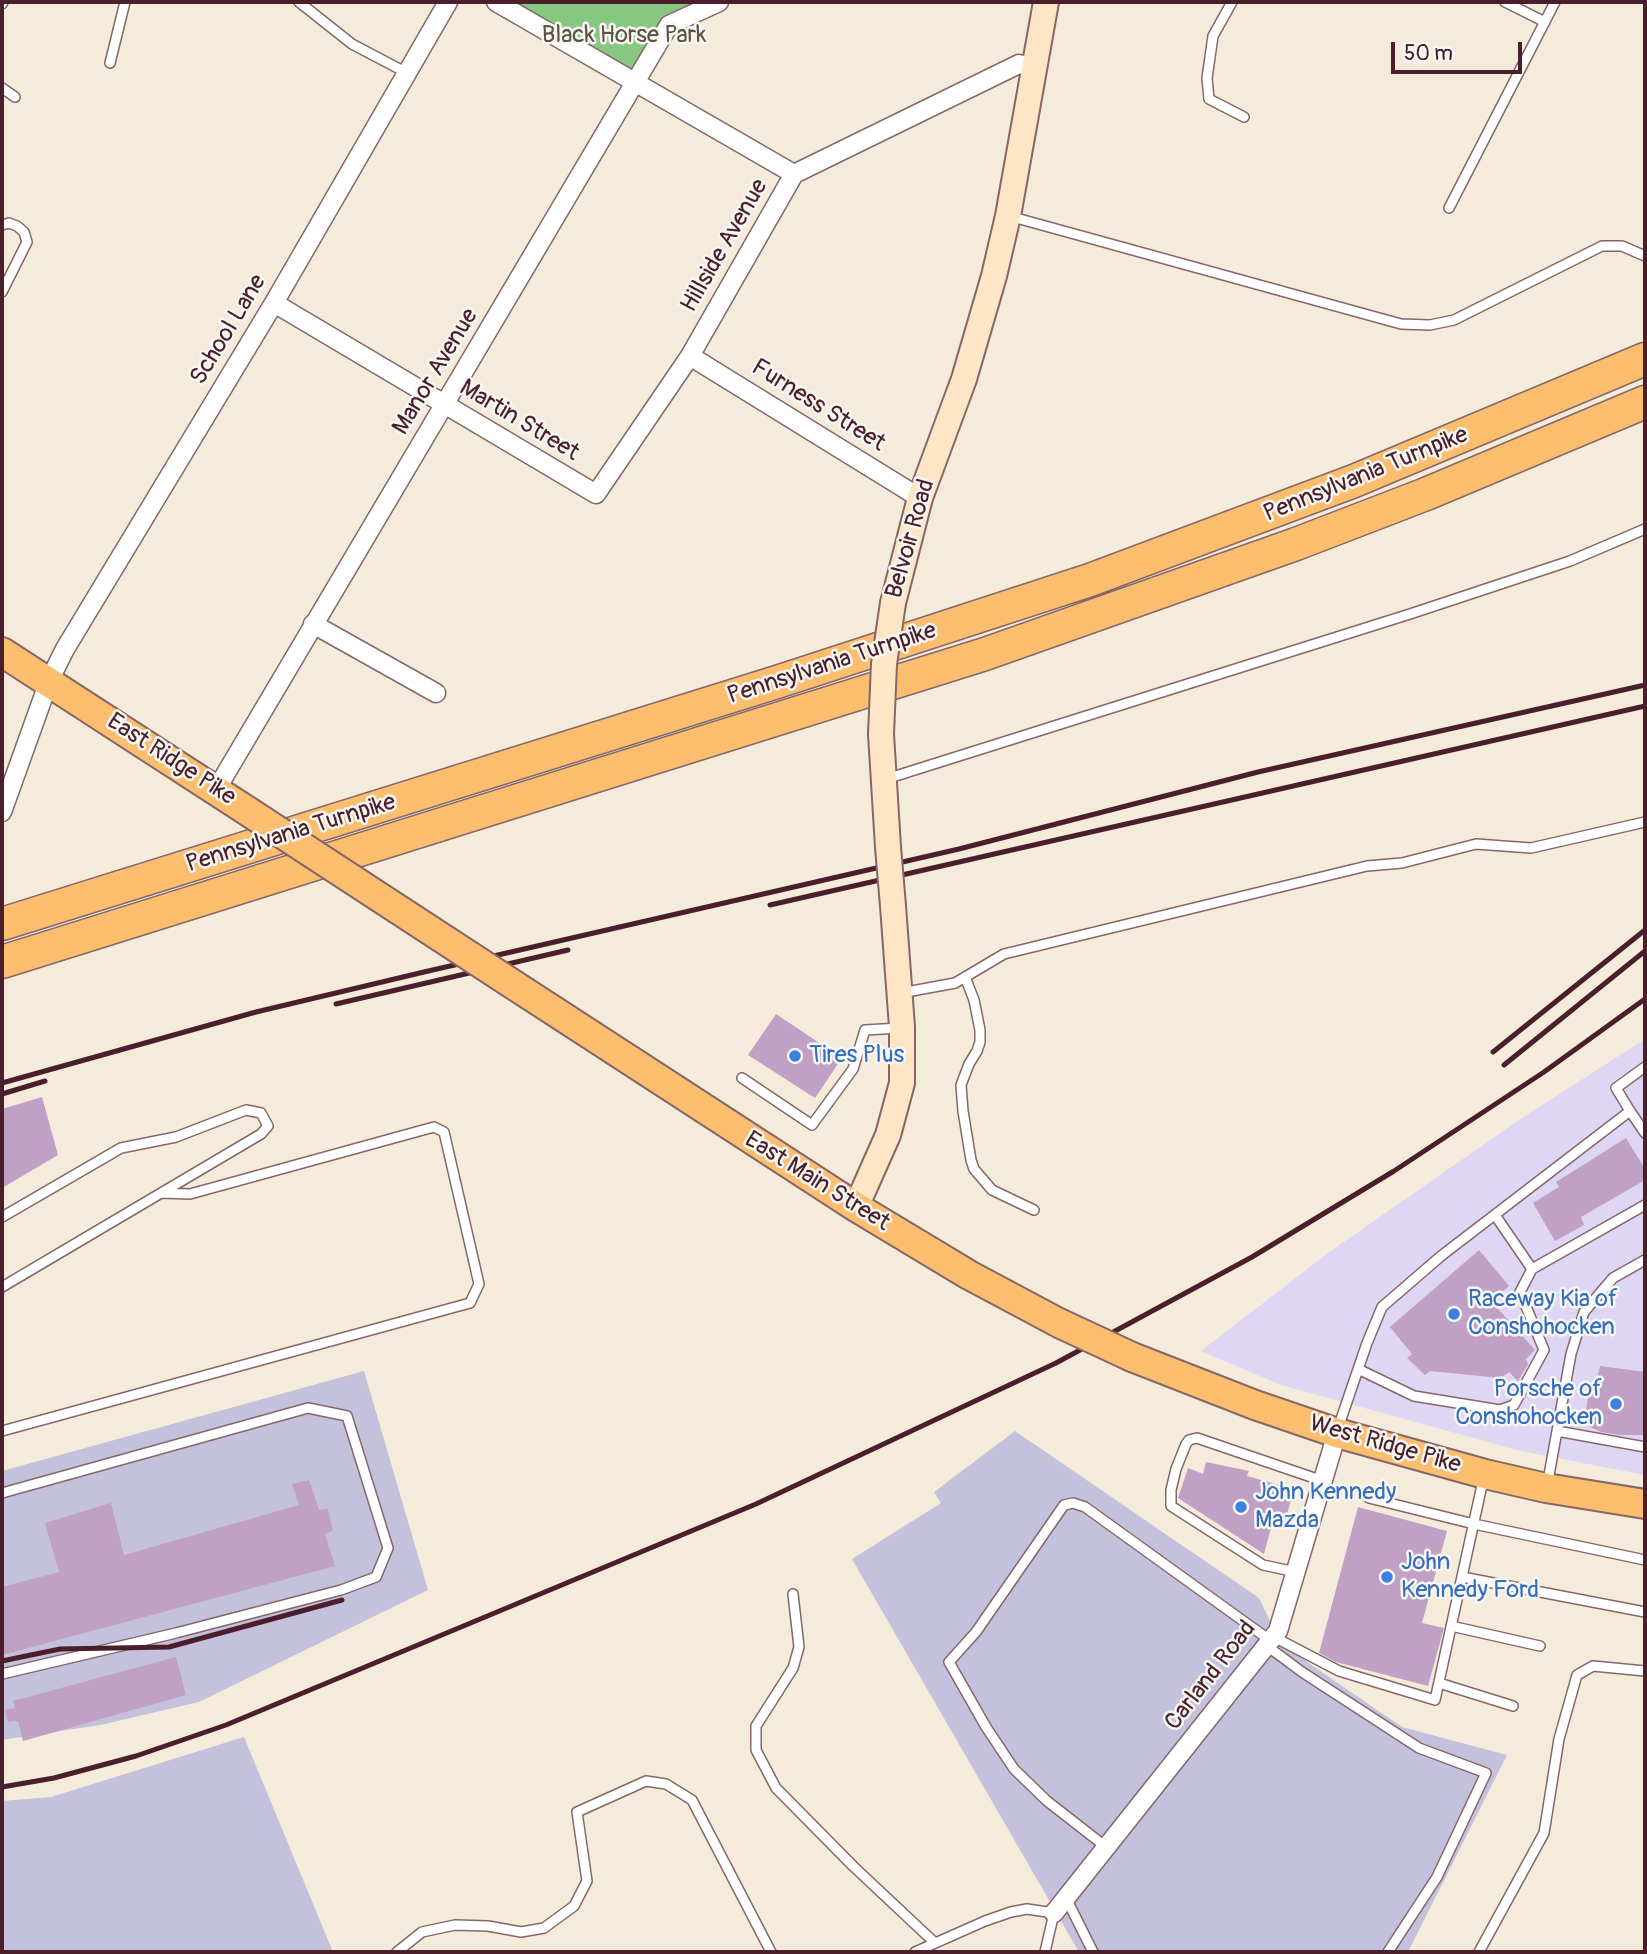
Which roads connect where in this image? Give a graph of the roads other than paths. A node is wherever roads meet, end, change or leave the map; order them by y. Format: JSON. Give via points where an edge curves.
{"nodes":[{"id":1,"x":125,"y":2,"type":"edge"},
{"id":2,"x":299,"y":2,"type":"edge"},
{"id":3,"x":448,"y":2,"type":"edge"},
{"id":4,"x":496,"y":2,"type":"edge"},
{"id":5,"x":719,"y":2,"type":"edge"},
{"id":6,"x":1046,"y":2,"type":"edge"},
{"id":7,"x":1232,"y":2,"type":"edge"},
{"id":8,"x":1505,"y":2,"type":"edge"},
{"id":9,"x":1555,"y":2,"type":"edge"},
{"id":10,"x":1545,"y":22,"type":"junction"},
{"id":11,"x":110,"y":63,"type":"dead end"},
{"id":12,"x":1035,"y":67,"type":"junction"},
{"id":13,"x":407,"y":73,"type":"junction"},
{"id":14,"x":636,"y":82,"type":"junction"},
{"id":15,"x":2,"y":88,"type":"edge"},
{"id":16,"x":15,"y":97,"type":"dead end"},
{"id":17,"x":1244,"y":117,"type":"dead end"},
{"id":18,"x":794,"y":174,"type":"junction"},
{"id":19,"x":1449,"y":208,"type":"dead end"},
{"id":20,"x":1007,"y":216,"type":"junction"},
{"id":21,"x":2,"y":225,"type":"edge"},
{"id":22,"x":1645,"y":256,"type":"edge"},
{"id":23,"x":2,"y":292,"type":"edge"},
{"id":24,"x":274,"y":303,"type":"junction"},
{"id":25,"x":690,"y":356,"type":"junction"},
{"id":26,"x":1645,"y":359,"type":"edge"},
{"id":27,"x":1645,"y":402,"type":"edge"},
{"id":28,"x":444,"y":405,"type":"junction"},
{"id":29,"x":596,"y":494,"type":"joint"},
{"id":30,"x":920,"y":498,"type":"junction"},
{"id":31,"x":1645,"y":529,"type":"edge"},
{"id":32,"x":313,"y":624,"type":"junction"},
{"id":33,"x":2,"y":652,"type":"edge"},
{"id":34,"x":49,"y":681,"type":"junction"},
{"id":35,"x":436,"y":693,"type":"dead end"},
{"id":36,"x":883,"y":780,"type":"junction"},
{"id":37,"x":216,"y":790,"type":"junction"},
{"id":38,"x":2,"y":812,"type":"edge"},
{"id":39,"x":1645,"y":822,"type":"edge"},
{"id":40,"x":2,"y":924,"type":"edge"},
{"id":41,"x":2,"y":962,"type":"edge"},
{"id":42,"x":965,"y":977,"type":"junction"},
{"id":43,"x":514,"y":985,"type":"joint"},
{"id":44,"x":900,"y":993,"type":"junction"},
{"id":45,"x":902,"y":1027,"type":"junction"},
{"id":46,"x":1645,"y":1067,"type":"edge"},
{"id":47,"x":742,"y":1078,"type":"dead end"},
{"id":48,"x":1630,"y":1111,"type":"junction"},
{"id":49,"x":1645,"y":1133,"type":"edge"},
{"id":50,"x":162,"y":1193,"type":"junction"},
{"id":51,"x":1645,"y":1205,"type":"edge"},
{"id":52,"x":856,"y":1207,"type":"junction"},
{"id":53,"x":1034,"y":1210,"type":"dead end"},
{"id":54,"x":1495,"y":1215,"type":"junction"},
{"id":55,"x":2,"y":1217,"type":"edge"},
{"id":56,"x":1645,"y":1260,"type":"edge"},
{"id":57,"x":1532,"y":1269,"type":"junction"},
{"id":58,"x":2,"y":1287,"type":"edge"},
{"id":59,"x":1132,"y":1357,"type":"joint"},
{"id":60,"x":1358,"y":1369,"type":"junction"},
{"id":61,"x":2,"y":1431,"type":"edge"},
{"id":62,"x":1557,"y":1431,"type":"junction"},
{"id":63,"x":1337,"y":1433,"type":"junction"},
{"id":64,"x":1645,"y":1447,"type":"edge"},
{"id":65,"x":1485,"y":1474,"type":"junction"},
{"id":66,"x":1323,"y":1481,"type":"junction"},
{"id":67,"x":1546,"y":1488,"type":"junction"},
{"id":68,"x":2,"y":1493,"type":"edge"},
{"id":69,"x":1369,"y":1498,"type":"dead end"},
{"id":70,"x":1645,"y":1504,"type":"edge"},
{"id":71,"x":1474,"y":1524,"type":"junction"},
{"id":72,"x":1645,"y":1560,"type":"edge"},
{"id":73,"x":1296,"y":1572,"type":"junction"},
{"id":74,"x":1462,"y":1577,"type":"junction"},
{"id":75,"x":793,"y":1594,"type":"dead end"},
{"id":76,"x":1645,"y":1612,"type":"edge"},
{"id":77,"x":1451,"y":1626,"type":"junction"},
{"id":78,"x":1271,"y":1641,"type":"junction"},
{"id":79,"x":1539,"y":1646,"type":"dead end"},
{"id":80,"x":1645,"y":1671,"type":"edge"},
{"id":81,"x":2,"y":1674,"type":"edge"},
{"id":82,"x":1439,"y":1683,"type":"junction"},
{"id":83,"x":1513,"y":1706,"type":"dead end"},
{"id":84,"x":1106,"y":1847,"type":"junction"},
{"id":85,"x":1066,"y":1898,"type":"junction"},
{"id":86,"x":1054,"y":1913,"type":"junction"},
{"id":87,"x":935,"y":1943,"type":"junction"},
{"id":88,"x":397,"y":1952,"type":"edge"},
{"id":89,"x":771,"y":1952,"type":"edge"},
{"id":90,"x":915,"y":1952,"type":"edge"},
{"id":91,"x":1045,"y":1952,"type":"edge"},
{"id":92,"x":1093,"y":1952,"type":"edge"},
{"id":93,"x":1388,"y":1952,"type":"edge"},
{"id":94,"x":1479,"y":1952,"type":"edge"}],
"edges":[{"from":1,"to":11,"type":"lane"},
{"from":2,"to":13,"type":"lane","via":[[352,44]]},
{"from":3,"to":13,"type":"street","name":"School Lane"},
{"from":4,"to":14,"type":"street"},
{"from":5,"to":14,"type":"street","name":"Manor Avenue","via":[[669,25]]},
{"from":6,"to":12,"type":"street","name":"Belvoir Road"},
{"from":7,"to":17,"type":"lane","via":[[1213,36],[1209,99]]},
{"from":8,"to":10,"type":"lane"},
{"from":9,"to":10,"type":"lane"},
{"from":10,"to":19,"type":"lane"},
{"from":12,"to":18,"type":"street","name":"Hillside Avenue","via":[[1019,64]]},
{"from":12,"to":20,"type":"street","name":"Belvoir Road"},
{"from":13,"to":24,"type":"street","name":"School Lane"},
{"from":14,"to":18,"type":"street"},
{"from":14,"to":28,"type":"street","name":"Manor Avenue"},
{"from":15,"to":16,"type":"lane"},
{"from":18,"to":25,"type":"street","name":"Hillside Avenue"},
{"from":20,"to":22,"type":"lane","via":[[1401,324],[1454,320],[1602,246],[1622,246]]},
{"from":20,"to":30,"type":"street","name":"Belvoir Road","via":[[977,336]]},
{"from":21,"to":23,"type":"lane","via":[[17,226],[27,242]]},
{"from":24,"to":28,"type":"street","name":"Martin Street"},
{"from":24,"to":34,"type":"street","name":"School Lane"},
{"from":25,"to":29,"type":"street","name":"Hillside Avenue"},
{"from":25,"to":30,"type":"street","name":"Furness Street"},
{"from":26,"to":40,"type":"highway","name":"Pennsylvania Turnpike","via":[[1354,481],[1090,580]]},
{"from":27,"to":41,"type":"highway","name":"Pennsylvania Turnpike","via":[[1296,544],[985,654]]},
{"from":28,"to":29,"type":"street","name":"Martin Street"},
{"from":28,"to":32,"type":"street","name":"Manor Avenue"},
{"from":30,"to":36,"type":"street","name":"Belvoir Road","bridge":true,"via":[[892,603],[884,664]]},
{"from":31,"to":36,"type":"lane","via":[[1570,561],[1434,606]]},
{"from":32,"to":35,"type":"street"},
{"from":32,"to":37,"type":"street","name":"Manor Avenue"},
{"from":33,"to":34,"type":"main road","name":"East Ridge Pike"},
{"from":34,"to":37,"type":"main road","name":"East Ridge Pike"},
{"from":34,"to":38,"type":"street","name":"School Lane"},
{"from":36,"to":44,"type":"street","name":"Belvoir Road","bridge":true},
{"from":37,"to":43,"type":"main road","name":"East Ridge Pike","bridge":true},
{"from":39,"to":42,"type":"lane","via":[[1531,848],[1476,844],[1402,863],[1367,866],[1004,954]]},
{"from":42,"to":44,"type":"lane"},
{"from":42,"to":53,"type":"lane","via":[[980,1030],[980,1042],[961,1085],[971,1160],[992,1190]]},
{"from":43,"to":52,"type":"main road","name":"East Main Street"},
{"from":44,"to":45,"type":"street","name":"Belvoir Road"},
{"from":45,"to":47,"type":"lane","via":[[865,1030],[853,1069],[812,1125]]},
{"from":45,"to":52,"type":"street","name":"Belvoir Road","via":[[904,1060],[897,1106]]},
{"from":46,"to":48,"type":"lane","via":[[1616,1088]]},
{"from":48,"to":49,"type":"lane"},
{"from":48,"to":54,"type":"lane"},
{"from":50,"to":55,"type":"lane","via":[[261,1135],[268,1126],[261,1113],[246,1110],[176,1137],[121,1148]]},
{"from":50,"to":58,"type":"lane"},
{"from":50,"to":61,"type":"lane","via":[[190,1195],[434,1127],[444,1132],[479,1283],[470,1303]]},
{"from":51,"to":57,"type":"lane"},
{"from":52,"to":59,"type":"main road","name":"East Main Street","bridge":true,"via":[[969,1275]]},
{"from":54,"to":57,"type":"lane"},
{"from":54,"to":60,"type":"lane","via":[[1382,1307]]},
{"from":56,"to":62,"type":"lane","via":[[1613,1278],[1584,1312]]},
{"from":57,"to":60,"type":"lane","via":[[1520,1292],[1544,1350],[1514,1405],[1500,1410],[1414,1396]]},
{"from":59,"to":63,"type":"main road","name":"West Ridge Pike"},
{"from":60,"to":63,"type":"lane"},
{"from":62,"to":64,"type":"lane"},
{"from":62,"to":67,"type":"lane"},
{"from":63,"to":65,"type":"main road","name":"West Ridge Pike"},
{"from":63,"to":66,"type":"street","name":"Carland Road"},
{"from":65,"to":67,"type":"main road","name":"West Ridge Pike"},
{"from":65,"to":71,"type":"lane"},
{"from":66,"to":73,"type":"street","name":"Carland Road"},
{"from":66,"to":73,"type":"lane","via":[[1197,1438],[1186,1444],[1171,1490],[1171,1506],[1263,1565]]},
{"from":67,"to":70,"type":"main road","name":"West Ridge Pike"},
{"from":68,"to":81,"type":"lane","via":[[308,1408],[347,1416],[388,1548],[376,1577],[341,1590]]},
{"from":69,"to":71,"type":"lane"},
{"from":71,"to":72,"type":"lane"},
{"from":71,"to":74,"type":"lane"},
{"from":73,"to":78,"type":"street","name":"Carland Road"},
{"from":74,"to":76,"type":"lane"},
{"from":74,"to":77,"type":"lane"},
{"from":75,"to":87,"type":"lane","via":[[799,1647],[793,1668],[756,1726],[756,1750],[776,1788]]},
{"from":77,"to":79,"type":"lane"},
{"from":77,"to":82,"type":"lane"},
{"from":78,"to":82,"type":"lane","via":[[1339,1671],[1435,1700]]},
{"from":78,"to":84,"type":"street","name":"Carland Road"},
{"from":78,"to":84,"type":"lane","via":[[1085,1507],[1064,1505],[976,1632],[949,1662],[1014,1769]]},
{"from":78,"to":93,"type":"lane","via":[[1302,1672],[1419,1748],[1486,1773],[1437,1877]]},
{"from":80,"to":94,"type":"lane","via":[[1593,1666],[1577,1675],[1559,1739],[1544,1833]]},
{"from":82,"to":83,"type":"lane"},
{"from":84,"to":85,"type":"street","name":"Carland Road"},
{"from":85,"to":86,"type":"street","name":"Carland Road"},
{"from":85,"to":92,"type":"lane"},
{"from":86,"to":87,"type":"lane","via":[[1011,1912]]},
{"from":86,"to":91,"type":"lane"},
{"from":87,"to":90,"type":"lane"},
{"from":88,"to":89,"type":"lane","via":[[422,1932],[455,1926],[521,1932],[544,1928],[574,1906],[587,1881],[577,1812],[646,1781],[666,1784],[692,1800]]}]}
